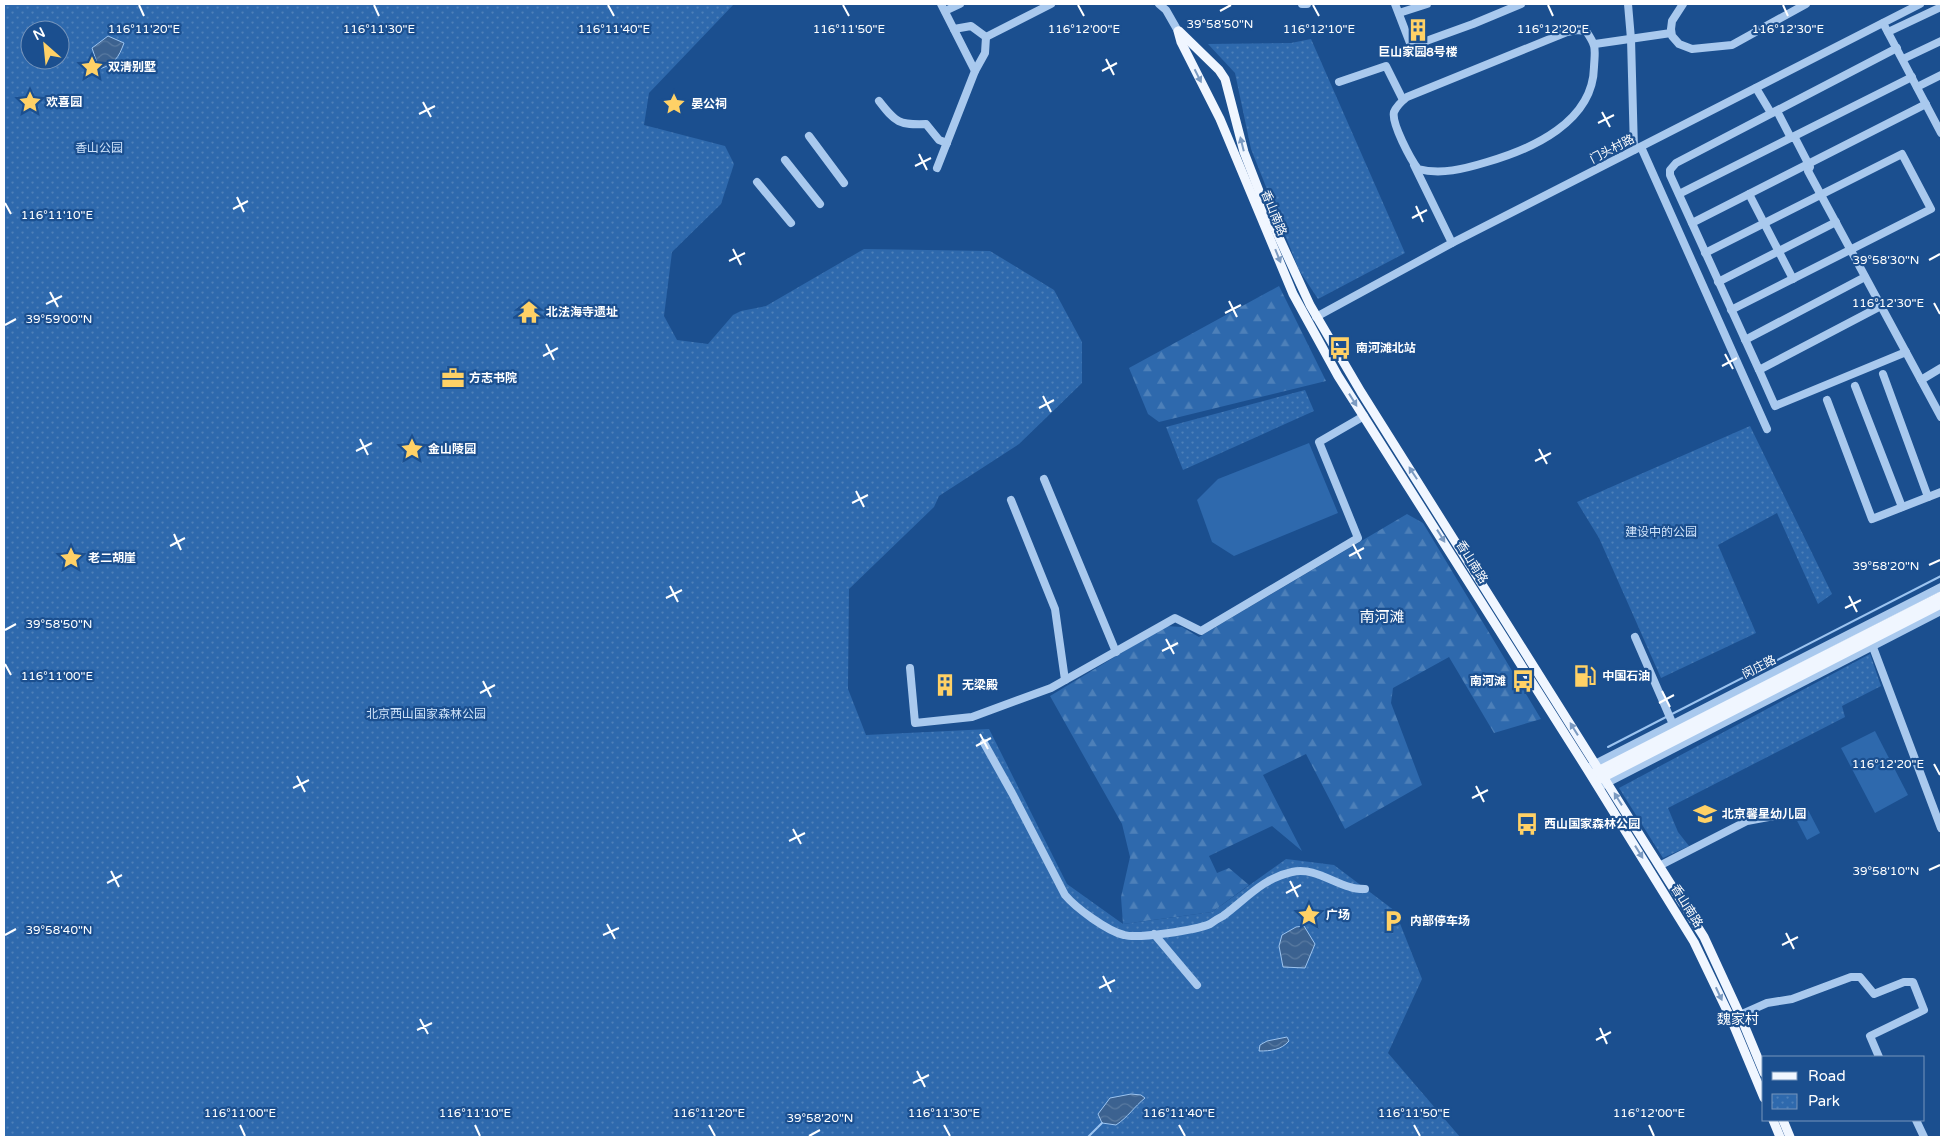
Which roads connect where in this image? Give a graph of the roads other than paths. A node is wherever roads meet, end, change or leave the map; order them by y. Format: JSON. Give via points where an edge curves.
{"nodes":[{"id":1,"x":960,"y":4,"type":"edge"},
{"id":2,"x":1050,"y":4,"type":"edge"},
{"id":3,"x":1161,"y":4,"type":"edge"},
{"id":4,"x":1302,"y":4,"type":"edge"},
{"id":5,"x":1307,"y":4,"type":"edge"},
{"id":6,"x":1395,"y":4,"type":"edge"},
{"id":7,"x":1427,"y":4,"type":"edge"},
{"id":8,"x":1521,"y":4,"type":"edge"},
{"id":9,"x":1628,"y":4,"type":"edge"},
{"id":10,"x":1683,"y":4,"type":"edge"},
{"id":11,"x":1806,"y":4,"type":"edge"},
{"id":12,"x":1920,"y":4,"type":"edge"},
{"id":13,"x":943,"y":7,"type":"edge"},
{"id":14,"x":1794,"y":7,"type":"edge"},
{"id":15,"x":1941,"y":7,"type":"edge"},
{"id":16,"x":1399,"y":14,"type":"junction"},
{"id":17,"x":1883,"y":23,"type":"junction"},
{"id":18,"x":954,"y":29,"type":"junction"},
{"id":19,"x":1178,"y":31,"type":"junction"},
{"id":20,"x":1888,"y":32,"type":"junction"},
{"id":21,"x":1671,"y":33,"type":"junction"},
{"id":22,"x":986,"y":37,"type":"junction"},
{"id":23,"x":1632,"y":39,"type":"junction"},
{"id":24,"x":1941,"y":41,"type":"edge"},
{"id":25,"x":1595,"y":44,"type":"junction"},
{"id":26,"x":1897,"y":48,"type":"junction"},
{"id":27,"x":1902,"y":59,"type":"junction"},
{"id":28,"x":975,"y":71,"type":"junction"},
{"id":29,"x":1941,"y":75,"type":"edge"},
{"id":30,"x":1912,"y":77,"type":"junction"},
{"id":31,"x":1340,"y":82,"type":"dead end"},
{"id":32,"x":1917,"y":87,"type":"junction"},
{"id":33,"x":1756,"y":88,"type":"junction"},
{"id":34,"x":1403,"y":100,"type":"junction"},
{"id":35,"x":879,"y":102,"type":"dead end"},
{"id":36,"x":1926,"y":104,"type":"junction"},
{"id":37,"x":1941,"y":112,"type":"edge"},
{"id":38,"x":1771,"y":113,"type":"junction"},
{"id":39,"x":1932,"y":116,"type":"junction"},
{"id":40,"x":1941,"y":133,"type":"edge"},
{"id":41,"x":809,"y":136,"type":"dead end"},
{"id":42,"x":1791,"y":138,"type":"junction"},
{"id":43,"x":947,"y":143,"type":"junction"},
{"id":44,"x":1638,"y":148,"type":"junction"},
{"id":45,"x":785,"y":160,"type":"dead end"},
{"id":46,"x":1412,"y":161,"type":"junction"},
{"id":47,"x":1808,"y":164,"type":"junction"},
{"id":48,"x":937,"y":168,"type":"dead end"},
{"id":49,"x":757,"y":182,"type":"dead end"},
{"id":50,"x":844,"y":183,"type":"dead end"},
{"id":51,"x":1678,"y":194,"type":"junction"},
{"id":52,"x":1749,"y":194,"type":"junction"},
{"id":53,"x":1821,"y":195,"type":"junction"},
{"id":54,"x":820,"y":204,"type":"dead end"},
{"id":55,"x":1836,"y":222,"type":"junction"},
{"id":56,"x":791,"y":223,"type":"dead end"},
{"id":57,"x":1692,"y":223,"type":"junction"},
{"id":58,"x":1764,"y":223,"type":"junction"},
{"id":59,"x":1452,"y":244,"type":"junction"},
{"id":60,"x":1851,"y":249,"type":"junction"},
{"id":61,"x":1779,"y":251,"type":"junction"},
{"id":62,"x":1705,"y":253,"type":"junction"},
{"id":63,"x":1866,"y":277,"type":"junction"},
{"id":64,"x":1793,"y":279,"type":"junction"},
{"id":65,"x":1718,"y":282,"type":"junction"},
{"id":66,"x":1881,"y":306,"type":"junction"},
{"id":67,"x":1731,"y":310,"type":"junction"},
{"id":68,"x":1316,"y":317,"type":"junction"},
{"id":69,"x":1745,"y":340,"type":"junction"},
{"id":70,"x":1906,"y":352,"type":"junction"},
{"id":71,"x":1941,"y":368,"type":"edge"},
{"id":72,"x":1759,"y":370,"type":"junction"},
{"id":73,"x":1883,"y":374,"type":"dead end"},
{"id":74,"x":1921,"y":380,"type":"junction"},
{"id":75,"x":1855,"y":386,"type":"dead end"},
{"id":76,"x":1826,"y":400,"type":"dead end"},
{"id":77,"x":1364,"y":416,"type":"junction"},
{"id":78,"x":1941,"y":417,"type":"edge"},
{"id":79,"x":1767,"y":429,"type":"dead end"},
{"id":80,"x":1044,"y":479,"type":"dead end"},
{"id":81,"x":1941,"y":492,"type":"edge"},
{"id":82,"x":1928,"y":497,"type":"junction"},
{"id":83,"x":1011,"y":500,"type":"dead end"},
{"id":84,"x":1902,"y":507,"type":"junction"},
{"id":85,"x":1941,"y":588,"type":"edge"},
{"id":86,"x":1941,"y":596,"type":"edge"},
{"id":87,"x":1941,"y":604,"type":"edge"},
{"id":88,"x":1941,"y":611,"type":"edge"},
{"id":89,"x":1634,"y":637,"type":"dead end"},
{"id":90,"x":1871,"y":643,"type":"junction"},
{"id":91,"x":1116,"y":652,"type":"junction"},
{"id":92,"x":910,"y":668,"type":"dead end"},
{"id":93,"x":1065,"y":680,"type":"junction"},
{"id":94,"x":1674,"y":728,"type":"junction"},
{"id":95,"x":984,"y":743,"type":"dead end"},
{"id":96,"x":1597,"y":776,"type":"junction"},
{"id":97,"x":1785,"y":814,"type":"dead end"},
{"id":98,"x":1941,"y":828,"type":"edge"},
{"id":99,"x":1660,"y":866,"type":"junction"},
{"id":100,"x":1365,"y":889,"type":"dead end"},
{"id":101,"x":1154,"y":934,"type":"junction"},
{"id":102,"x":1197,"y":985,"type":"dead end"},
{"id":103,"x":1740,"y":1015,"type":"junction"},
{"id":104,"x":1730,"y":1019,"type":"junction"},
{"id":105,"x":1879,"y":1056,"type":"edge"},
{"id":106,"x":1762,"y":1068,"type":"edge"},
{"id":107,"x":1762,"y":1093,"type":"edge"},
{"id":108,"x":1773,"y":1121,"type":"edge"},
{"id":109,"x":1783,"y":1121,"type":"edge"},
{"id":110,"x":1916,"y":1121,"type":"edge"},
{"id":111,"x":1780,"y":1137,"type":"edge"},
{"id":112,"x":1790,"y":1137,"type":"edge"},
{"id":113,"x":1924,"y":1137,"type":"edge"}],
"edges":[{"from":1,"to":13,"type":"street"},
{"from":2,"to":22,"type":"street"},
{"from":3,"to":19,"type":"street","name":"香山南路"},
{"from":4,"to":5,"type":"street"},
{"from":6,"to":16,"type":"street"},
{"from":7,"to":16,"type":"street"},
{"from":8,"to":16,"type":"street","via":[[1415,45],[1410,43]]},
{"from":9,"to":23,"type":"street"},
{"from":10,"to":21,"type":"street","via":[[1672,21]]},
{"from":11,"to":14,"type":"street"},
{"from":12,"to":17,"type":"street","name":"门头村路"},
{"from":13,"to":18,"type":"street"},
{"from":14,"to":21,"type":"street","via":[[1732,45],[1692,49],[1679,44]]},
{"from":15,"to":20,"type":"street"},
{"from":17,"to":20,"type":"street"},
{"from":17,"to":33,"type":"street","name":"门头村路"},
{"from":18,"to":22,"type":"street","via":[[971,26]]},
{"from":18,"to":28,"type":"street"},
{"from":68,"to":19,"type":"main road","name":"香山南路","one_way":true,"via":[[1253,177],[1225,79]]},
{"from":19,"to":77,"type":"main road","name":"香山南路","one_way":true,"via":[[1233,148],[1293,294]]},
{"from":20,"to":26,"type":"street"},
{"from":21,"to":23,"type":"street"},
{"from":22,"to":28,"type":"street","via":[[985,53]]},
{"from":23,"to":25,"type":"street"},
{"from":23,"to":44,"type":"street"},
{"from":24,"to":27,"type":"street"},
{"from":25,"to":34,"type":"street","via":[[1586,31],[1566,32]]},
{"from":25,"to":46,"type":"street","via":[[1591,88],[1573,116],[1556,131],[1532,146],[1455,170],[1426,171],[1418,169]]},
{"from":26,"to":27,"type":"street"},
{"from":26,"to":38,"type":"street"},
{"from":27,"to":30,"type":"street"},
{"from":28,"to":43,"type":"street"},
{"from":29,"to":32,"type":"street"},
{"from":30,"to":32,"type":"street"},
{"from":30,"to":42,"type":"street"},
{"from":31,"to":34,"type":"street","via":[[1386,66]]},
{"from":32,"to":36,"type":"street"},
{"from":33,"to":38,"type":"street"},
{"from":33,"to":44,"type":"street","name":"门头村路"},
{"from":34,"to":46,"type":"street","via":[[1394,112],[1394,121]]},
{"from":35,"to":43,"type":"street","via":[[892,118],[906,125],[926,124],[939,140]]},
{"from":36,"to":39,"type":"street"},
{"from":36,"to":47,"type":"street"},
{"from":37,"to":39,"type":"street"},
{"from":38,"to":42,"type":"street","via":[[1777,111]]},
{"from":38,"to":51,"type":"street","via":[[1673,165],[1670,175]]},
{"from":39,"to":40,"type":"street"},
{"from":41,"to":50,"type":"street"},
{"from":42,"to":47,"type":"street","via":[[1795,138]]},
{"from":42,"to":51,"type":"street"},
{"from":43,"to":48,"type":"street"},
{"from":44,"to":59,"type":"street","name":"门头村路"},
{"from":44,"to":79,"type":"street"},
{"from":45,"to":54,"type":"street"},
{"from":46,"to":59,"type":"street"},
{"from":47,"to":52,"type":"street"},
{"from":47,"to":53,"type":"street","via":[[1808,171]]},
{"from":49,"to":56,"type":"street"},
{"from":51,"to":57,"type":"street"},
{"from":52,"to":57,"type":"street"},
{"from":52,"to":58,"type":"street"},
{"from":53,"to":55,"type":"street"},
{"from":53,"to":58,"type":"street"},
{"from":53,"to":60,"type":"street","via":[[1902,154],[1931,209]]},
{"from":55,"to":60,"type":"street"},
{"from":55,"to":61,"type":"street"},
{"from":57,"to":62,"type":"street"},
{"from":58,"to":61,"type":"street"},
{"from":58,"to":62,"type":"street"},
{"from":59,"to":68,"type":"street","name":"门头村路"},
{"from":60,"to":63,"type":"street"},
{"from":60,"to":64,"type":"street"},
{"from":61,"to":64,"type":"street"},
{"from":61,"to":65,"type":"street"},
{"from":62,"to":65,"type":"street"},
{"from":63,"to":66,"type":"street"},
{"from":63,"to":69,"type":"street"},
{"from":64,"to":67,"type":"street"},
{"from":65,"to":67,"type":"street"},
{"from":66,"to":70,"type":"street"},
{"from":66,"to":72,"type":"street"},
{"from":67,"to":69,"type":"street"},
{"from":96,"to":68,"type":"main road","name":"香山南路","one_way":true},
{"from":69,"to":72,"type":"street"},
{"from":70,"to":72,"type":"street","via":[[1776,406]]},
{"from":70,"to":74,"type":"street"},
{"from":71,"to":74,"type":"street"},
{"from":73,"to":82,"type":"street"},
{"from":74,"to":78,"type":"street"},
{"from":75,"to":84,"type":"street"},
{"from":76,"to":84,"type":"street","via":[[1872,519]]},
{"from":77,"to":91,"type":"street","via":[[1318,442],[1358,538],[1201,631],[1175,618]]},
{"from":77,"to":96,"type":"main road","name":"香山南路","one_way":true},
{"from":80,"to":91,"type":"street"},
{"from":81,"to":82,"type":"street"},
{"from":82,"to":84,"type":"street"},
{"from":83,"to":93,"type":"street","via":[[1055,609]]},
{"from":85,"to":94,"type":"street","name":"闵庄路"},
{"from":86,"to":94,"type":"main road","name":"闵庄路"},
{"from":87,"to":90,"type":"main road"},
{"from":88,"to":90,"type":"street"},
{"from":89,"to":94,"type":"street"},
{"from":90,"to":96,"type":"main road"},
{"from":90,"to":98,"type":"street"},
{"from":91,"to":93,"type":"street"},
{"from":92,"to":93,"type":"street","via":[[915,722],[972,717]]},
{"from":94,"to":96,"type":"main road","name":"闵庄路"},
{"from":95,"to":101,"type":"street","via":[[1073,905],[1125,936]]},
{"from":99,"to":96,"type":"main road","name":"香山南路","one_way":true},
{"from":96,"to":104,"type":"main road","name":"香山南路","one_way":true,"via":[[1694,942]]},
{"from":97,"to":99,"type":"street","via":[[1747,821]]},
{"from":99,"to":103,"type":"main road","name":"香山南路","via":[[1704,937]]},
{"from":100,"to":101,"type":"street","via":[[1319,874],[1295,871],[1261,884],[1209,924]]},
{"from":101,"to":102,"type":"street"},
{"from":103,"to":104,"type":"street"},
{"from":103,"to":105,"type":"street","via":[[1767,1003],[1792,1000],[1851,977],[1860,977],[1874,994],[1904,982],[1913,982],[1924,1010],[1870,1036]]},
{"from":103,"to":106,"type":"main road","name":"香山南路"},
{"from":104,"to":107,"type":"main road","name":"香山南路"},
{"from":108,"to":111,"type":"main road"},
{"from":109,"to":112,"type":"main road"},
{"from":110,"to":113,"type":"street"}]}
